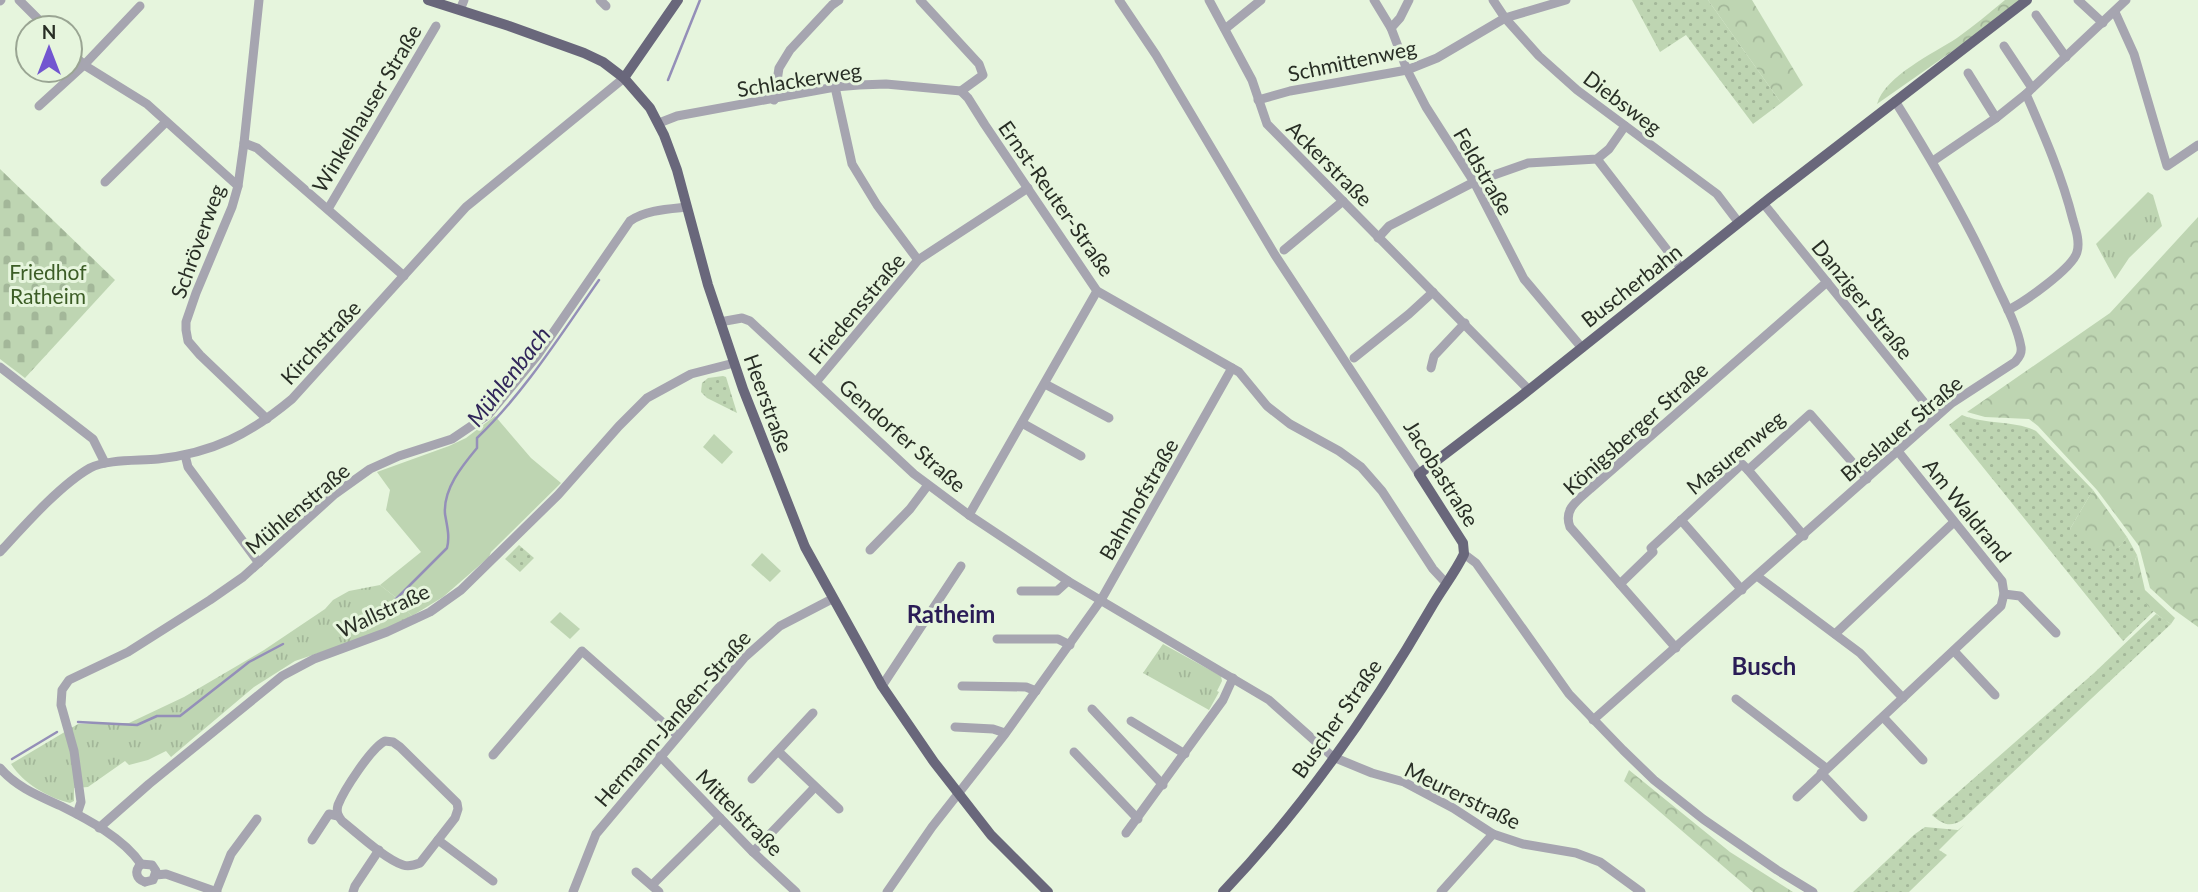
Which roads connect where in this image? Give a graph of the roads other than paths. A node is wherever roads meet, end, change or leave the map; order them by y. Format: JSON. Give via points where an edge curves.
{"nodes":[{"id":1,"x":19,"y":0,"type":"edge"},
{"id":2,"x":259,"y":0,"type":"edge"},
{"id":3,"x":428,"y":0,"type":"edge"},
{"id":4,"x":678,"y":0,"type":"edge"},
{"id":5,"x":839,"y":0,"type":"edge"},
{"id":6,"x":920,"y":0,"type":"edge"},
{"id":7,"x":1209,"y":0,"type":"edge"},
{"id":8,"x":1261,"y":0,"type":"edge"},
{"id":9,"x":1374,"y":0,"type":"edge"},
{"id":10,"x":1409,"y":0,"type":"edge"},
{"id":11,"x":1493,"y":0,"type":"edge"},
{"id":12,"x":1566,"y":0,"type":"edge"},
{"id":13,"x":2028,"y":0,"type":"edge"},
{"id":14,"x":2078,"y":0,"type":"edge"},
{"id":15,"x":2126,"y":0,"type":"edge"},
{"id":16,"x":1120,"y":3,"type":"edge"},
{"id":17,"x":462,"y":5,"type":"edge"},
{"id":18,"x":140,"y":6,"type":"dead end"},
{"id":19,"x":2115,"y":12,"type":"junction"},
{"id":20,"x":33,"y":14,"type":"edge"},
{"id":21,"x":2036,"y":15,"type":"dead end"},
{"id":22,"x":1505,"y":18,"type":"junction"},
{"id":23,"x":2103,"y":23,"type":"junction"},
{"id":24,"x":436,"y":26,"type":"dead end"},
{"id":25,"x":1391,"y":28,"type":"junction"},
{"id":26,"x":1225,"y":29,"type":"junction"},
{"id":27,"x":2004,"y":46,"type":"dead end"},
{"id":28,"x":2066,"y":57,"type":"junction"},
{"id":29,"x":84,"y":64,"type":"edge"},
{"id":30,"x":84,"y":66,"type":"edge"},
{"id":31,"x":1408,"y":70,"type":"junction"},
{"id":32,"x":1968,"y":73,"type":"dead end"},
{"id":33,"x":624,"y":78,"type":"junction"},
{"id":34,"x":63,"y":84,"type":"edge"},
{"id":35,"x":835,"y":88,"type":"junction"},
{"id":36,"x":961,"y":91,"type":"junction"},
{"id":37,"x":2029,"y":91,"type":"junction"},
{"id":38,"x":775,"y":100,"type":"junction"},
{"id":39,"x":1258,"y":100,"type":"junction"},
{"id":40,"x":1895,"y":101,"type":"junction"},
{"id":41,"x":39,"y":106,"type":"dead end"},
{"id":42,"x":1996,"y":118,"type":"junction"},
{"id":43,"x":166,"y":122,"type":"junction"},
{"id":44,"x":659,"y":123,"type":"junction"},
{"id":45,"x":1625,"y":126,"type":"junction"},
{"id":46,"x":244,"y":143,"type":"junction"},
{"id":47,"x":2198,"y":145,"type":"edge"},
{"id":48,"x":1597,"y":159,"type":"junction"},
{"id":49,"x":1933,"y":161,"type":"junction"},
{"id":50,"x":105,"y":181,"type":"dead end"},
{"id":51,"x":1474,"y":182,"type":"junction"},
{"id":52,"x":237,"y":186,"type":"junction"},
{"id":53,"x":1028,"y":188,"type":"junction"},
{"id":54,"x":1343,"y":201,"type":"junction"},
{"id":55,"x":1763,"y":203,"type":"junction"},
{"id":56,"x":687,"y":206,"type":"junction"},
{"id":57,"x":327,"y":209,"type":"junction"},
{"id":58,"x":1739,"y":223,"type":"junction"},
{"id":59,"x":1378,"y":238,"type":"junction"},
{"id":60,"x":1284,"y":250,"type":"dead end"},
{"id":61,"x":918,"y":260,"type":"junction"},
{"id":62,"x":1681,"y":268,"type":"junction"},
{"id":63,"x":404,"y":276,"type":"junction"},
{"id":64,"x":1827,"y":282,"type":"junction"},
{"id":65,"x":1097,"y":291,"type":"junction"},
{"id":66,"x":1433,"y":292,"type":"junction"},
{"id":67,"x":2008,"y":310,"type":"junction"},
{"id":68,"x":720,"y":322,"type":"junction"},
{"id":69,"x":1465,"y":323,"type":"junction"},
{"id":70,"x":1582,"y":348,"type":"junction"},
{"id":71,"x":1354,"y":358,"type":"dead end"},
{"id":72,"x":734,"y":363,"type":"junction"},
{"id":73,"x":0,"y":366,"type":"edge"},
{"id":74,"x":1232,"y":368,"type":"junction"},
{"id":75,"x":1431,"y":368,"type":"dead end"},
{"id":76,"x":816,"y":382,"type":"junction"},
{"id":77,"x":1045,"y":384,"type":"junction"},
{"id":78,"x":1529,"y":390,"type":"junction"},
{"id":79,"x":1936,"y":417,"type":"junction"},
{"id":80,"x":1109,"y":418,"type":"dead end"},
{"id":81,"x":267,"y":419,"type":"junction"},
{"id":82,"x":1022,"y":423,"type":"junction"},
{"id":83,"x":1897,"y":450,"type":"junction"},
{"id":84,"x":185,"y":455,"type":"junction"},
{"id":85,"x":1081,"y":456,"type":"dead end"},
{"id":86,"x":105,"y":463,"type":"junction"},
{"id":87,"x":1748,"y":470,"type":"junction"},
{"id":88,"x":1419,"y":474,"type":"junction"},
{"id":89,"x":1867,"y":479,"type":"junction"},
{"id":90,"x":928,"y":485,"type":"junction"},
{"id":91,"x":969,"y":515,"type":"junction"},
{"id":92,"x":1681,"y":520,"type":"junction"},
{"id":93,"x":1954,"y":522,"type":"junction"},
{"id":94,"x":1804,"y":536,"type":"junction"},
{"id":95,"x":870,"y":550,"type":"dead end"},
{"id":96,"x":0,"y":552,"type":"edge"},
{"id":97,"x":1464,"y":554,"type":"junction"},
{"id":98,"x":259,"y":563,"type":"junction"},
{"id":99,"x":961,"y":566,"type":"dead end"},
{"id":100,"x":1757,"y":576,"type":"junction"},
{"id":101,"x":1068,"y":581,"type":"junction"},
{"id":102,"x":1446,"y":583,"type":"junction"},
{"id":103,"x":1620,"y":584,"type":"junction"},
{"id":104,"x":1742,"y":590,"type":"junction"},
{"id":105,"x":1021,"y":591,"type":"dead end"},
{"id":106,"x":2004,"y":594,"type":"junction"},
{"id":107,"x":832,"y":599,"type":"junction"},
{"id":108,"x":1101,"y":600,"type":"junction"},
{"id":109,"x":1835,"y":634,"type":"junction"},
{"id":110,"x":2056,"y":634,"type":"dead end"},
{"id":111,"x":998,"y":639,"type":"dead end"},
{"id":112,"x":1070,"y":645,"type":"junction"},
{"id":113,"x":1676,"y":648,"type":"junction"},
{"id":114,"x":1954,"y":650,"type":"junction"},
{"id":115,"x":1233,"y":678,"type":"junction"},
{"id":116,"x":882,"y":686,"type":"junction"},
{"id":117,"x":962,"y":687,"type":"dead end"},
{"id":118,"x":1036,"y":691,"type":"junction"},
{"id":119,"x":1995,"y":695,"type":"dead end"},
{"id":120,"x":1903,"y":698,"type":"junction"},
{"id":121,"x":1735,"y":699,"type":"dead end"},
{"id":122,"x":1092,"y":709,"type":"dead end"},
{"id":123,"x":813,"y":713,"type":"dead end"},
{"id":124,"x":1883,"y":716,"type":"junction"},
{"id":125,"x":1593,"y":720,"type":"junction"},
{"id":126,"x":1131,"y":721,"type":"dead end"},
{"id":127,"x":955,"y":727,"type":"dead end"},
{"id":128,"x":1005,"y":733,"type":"junction"},
{"id":129,"x":678,"y":736,"type":"junction"},
{"id":130,"x":779,"y":752,"type":"junction"},
{"id":131,"x":1074,"y":752,"type":"dead end"},
{"id":132,"x":1185,"y":754,"type":"junction"},
{"id":133,"x":493,"y":755,"type":"dead end"},
{"id":134,"x":660,"y":756,"type":"junction"},
{"id":135,"x":1333,"y":757,"type":"junction"},
{"id":136,"x":1923,"y":760,"type":"dead end"},
{"id":137,"x":1,"y":771,"type":"edge"},
{"id":138,"x":1824,"y":771,"type":"junction"},
{"id":139,"x":752,"y":779,"type":"dead end"},
{"id":140,"x":1163,"y":785,"type":"junction"},
{"id":141,"x":815,"y":788,"type":"junction"},
{"id":142,"x":958,"y":795,"type":"junction"},
{"id":143,"x":1797,"y":797,"type":"dead end"},
{"id":144,"x":839,"y":809,"type":"dead end"},
{"id":145,"x":77,"y":814,"type":"junction"},
{"id":146,"x":338,"y":816,"type":"junction"},
{"id":147,"x":1863,"y":817,"type":"dead end"},
{"id":148,"x":720,"y":818,"type":"junction"},
{"id":149,"x":257,"y":819,"type":"dead end"},
{"id":150,"x":1138,"y":819,"type":"junction"},
{"id":151,"x":99,"y":828,"type":"junction"},
{"id":152,"x":1126,"y":833,"type":"dead end"},
{"id":153,"x":1493,"y":834,"type":"junction"},
{"id":154,"x":312,"y":840,"type":"dead end"},
{"id":155,"x":438,"y":840,"type":"junction"},
{"id":156,"x":379,"y":849,"type":"junction"},
{"id":157,"x":753,"y":852,"type":"junction"},
{"id":158,"x":141,"y":864,"type":"junction"},
{"id":159,"x":636,"y":872,"type":"dead end"},
{"id":160,"x":156,"y":875,"type":"junction"},
{"id":161,"x":493,"y":881,"type":"dead end"},
{"id":162,"x":144,"y":887,"type":"edge"},
{"id":163,"x":656,"y":889,"type":"edge"},
{"id":164,"x":217,"y":892,"type":"edge"},
{"id":165,"x":353,"y":892,"type":"edge"},
{"id":166,"x":573,"y":892,"type":"edge"},
{"id":167,"x":796,"y":892,"type":"edge"},
{"id":168,"x":887,"y":892,"type":"edge"},
{"id":169,"x":1048,"y":892,"type":"edge"},
{"id":170,"x":1223,"y":892,"type":"edge"},
{"id":171,"x":1441,"y":892,"type":"edge"},
{"id":172,"x":1641,"y":892,"type":"edge"},
{"id":173,"x":1813,"y":892,"type":"edge"}],
"edges":[{"from":1,"to":20,"type":"street"},
{"from":2,"to":46,"type":"street","name":"Schröverweg"},
{"from":3,"to":17,"type":"main road","name":"Heerstraße"},
{"from":4,"to":33,"type":"main road"},
{"from":5,"to":38,"type":"street","via":[[790,50],[779,68]]},
{"from":6,"to":36,"type":"street","via":[[984,75]]},
{"from":7,"to":26,"type":"street","name":"Ackerstraße"},
{"from":8,"to":26,"type":"street"},
{"from":9,"to":25,"type":"street","name":"Feldstraße"},
{"from":10,"to":25,"type":"street"},
{"from":11,"to":22,"type":"street","name":"Diebsweg"},
{"from":12,"to":22,"type":"street","name":"Schmittenweg"},
{"from":13,"to":40,"type":"main road","name":"Buscherbahn"},
{"from":14,"to":23,"type":"street"},
{"from":15,"to":19,"type":"street"},
{"from":16,"to":88,"type":"street","name":"Jacobastraße","via":[[1156,55],[1275,256]]},
{"from":17,"to":33,"type":"main road","name":"Heerstraße","via":[[584,52]]},
{"from":18,"to":29,"type":"street"},
{"from":19,"to":23,"type":"street"},
{"from":19,"to":47,"type":"street","via":[[2134,54],[2167,166]]},
{"from":21,"to":28,"type":"street"},
{"from":22,"to":31,"type":"street","name":"Schmittenweg"},
{"from":22,"to":45,"type":"street","name":"Diebsweg","via":[[1549,65]]},
{"from":23,"to":28,"type":"street"},
{"from":24,"to":57,"type":"street","name":"Winkelhauser Straße"},
{"from":25,"to":31,"type":"street","name":"Feldstraße"},
{"from":26,"to":39,"type":"street","name":"Ackerstraße"},
{"from":27,"to":37,"type":"street"},
{"from":28,"to":37,"type":"street"},
{"from":30,"to":43,"type":"street","via":[[147,104]]},
{"from":31,"to":39,"type":"street","name":"Schmittenweg"},
{"from":31,"to":51,"type":"street","name":"Feldstraße"},
{"from":32,"to":42,"type":"street"},
{"from":33,"to":44,"type":"main road","name":"Heerstraße"},
{"from":33,"to":63,"type":"street","name":"Kirchstraße","via":[[480,194]]},
{"from":34,"to":41,"type":"street"},
{"from":35,"to":36,"type":"street","name":"Schlackerweg","via":[[886,85]]},
{"from":35,"to":38,"type":"street","name":"Schlackerweg"},
{"from":35,"to":61,"type":"street","via":[[852,164]]},
{"from":36,"to":53,"type":"street","name":"Ernst-Reuter-Straße"},
{"from":37,"to":42,"type":"street"},
{"from":37,"to":67,"type":"street","via":[[2065,188],[2078,238],[2077,253],[2071,264]]},
{"from":38,"to":44,"type":"street","name":"Schlackerweg"},
{"from":39,"to":54,"type":"street","name":"Ackerstraße","via":[[1267,124]]},
{"from":40,"to":49,"type":"street","name":"Breslauer Straße"},
{"from":40,"to":55,"type":"main road","name":"Buscherbahn"},
{"from":42,"to":49,"type":"street"},
{"from":43,"to":50,"type":"street"},
{"from":43,"to":52,"type":"street"},
{"from":44,"to":56,"type":"main road","name":"Heerstraße"},
{"from":45,"to":48,"type":"street"},
{"from":45,"to":58,"type":"street","name":"Diebsweg","via":[[1717,194]]},
{"from":46,"to":52,"type":"street","name":"Schröverweg"},
{"from":46,"to":57,"type":"street","via":[[257,148]]},
{"from":48,"to":51,"type":"street","via":[[1528,163]]},
{"from":48,"to":62,"type":"street"},
{"from":49,"to":67,"type":"street","name":"Breslauer Straße"},
{"from":51,"to":59,"type":"street","via":[[1388,226]]},
{"from":51,"to":70,"type":"street","name":"Feldstraße","via":[[1524,279]]},
{"from":52,"to":81,"type":"street","name":"Schröverweg","via":[[186,330],[188,341],[200,355]]},
{"from":53,"to":61,"type":"street","name":"Friedensstraße"},
{"from":53,"to":65,"type":"street","name":"Ernst-Reuter-Straße"},
{"from":54,"to":59,"type":"street","name":"Ackerstraße"},
{"from":54,"to":60,"type":"street"},
{"from":55,"to":58,"type":"main road","name":"Buscherbahn"},
{"from":55,"to":64,"type":"street","name":"Danziger Straße"},
{"from":56,"to":68,"type":"main road","name":"Heerstraße"},
{"from":56,"to":98,"type":"street","name":"Mühlenstraße","via":[[630,221],[537,356],[489,414],[452,439],[370,469],[335,494]]},
{"from":57,"to":63,"type":"street"},
{"from":58,"to":62,"type":"main road","name":"Buscherbahn"},
{"from":59,"to":66,"type":"street","name":"Ackerstraße"},
{"from":61,"to":76,"type":"street","name":"Friedensstraße"},
{"from":62,"to":70,"type":"main road","name":"Buscherbahn"},
{"from":63,"to":81,"type":"street","name":"Kirchstraße","via":[[292,399]]},
{"from":64,"to":79,"type":"street","name":"Danziger Straße"},
{"from":64,"to":103,"type":"street","name":"Königsberger Straße","via":[[1570,508],[1570,527]]},
{"from":65,"to":74,"type":"street","name":"Ernst-Reuter-Straße"},
{"from":65,"to":77,"type":"street"},
{"from":66,"to":69,"type":"street","name":"Ackerstraße"},
{"from":66,"to":71,"type":"street"},
{"from":67,"to":79,"type":"street","name":"Breslauer Straße","via":[[2021,355]]},
{"from":68,"to":72,"type":"main road","name":"Heerstraße"},
{"from":68,"to":76,"type":"street","name":"Gendorfer Straße","via":[[751,321]]},
{"from":69,"to":75,"type":"street","via":[[1434,356]]},
{"from":69,"to":78,"type":"street","name":"Ackerstraße"},
{"from":70,"to":78,"type":"main road","name":"Buscherbahn"},
{"from":72,"to":107,"type":"main road","name":"Heerstraße","via":[[805,547]]},
{"from":72,"to":151,"type":"street","name":"Wallstraße","via":[[691,374],[647,398],[558,495],[461,590],[430,612],[282,676]]},
{"from":73,"to":86,"type":"street","via":[[93,439]]},
{"from":74,"to":102,"type":"street","name":"Ernst-Reuter-Straße","via":[[1290,424],[1339,450],[1367,472]]},
{"from":74,"to":108,"type":"street","name":"Bahnhofstraße"},
{"from":76,"to":90,"type":"street","name":"Gendorfer Straße"},
{"from":77,"to":80,"type":"street"},
{"from":77,"to":82,"type":"street"},
{"from":78,"to":88,"type":"main road","name":"Buscherbahn"},
{"from":79,"to":83,"type":"street","name":"Breslauer Straße"},
{"from":81,"to":84,"type":"street","name":"Kirchstraße","via":[[230,441]]},
{"from":82,"to":85,"type":"street"},
{"from":82,"to":91,"type":"street"},
{"from":83,"to":89,"type":"street","name":"Breslauer Straße"},
{"from":83,"to":93,"type":"street","name":"Am Waldrand"},
{"from":84,"to":86,"type":"street","name":"Kirchstraße"},
{"from":84,"to":98,"type":"street","via":[[188,467]]},
{"from":86,"to":96,"type":"street","name":"Kirchstraße","via":[[90,468],[61,491]]},
{"from":87,"to":89,"type":"street","name":"Masurenweg","via":[[1810,414]]},
{"from":87,"to":92,"type":"street","name":"Masurenweg","via":[[1742,464]]},
{"from":87,"to":94,"type":"street"},
{"from":88,"to":97,"type":"main road","name":"Jacobastraße","via":[[1463,543]]},
{"from":89,"to":94,"type":"street","name":"Breslauer Straße"},
{"from":90,"to":91,"type":"street","name":"Gendorfer Straße"},
{"from":90,"to":95,"type":"street"},
{"from":91,"to":101,"type":"street","name":"Gendorfer Straße"},
{"from":92,"to":103,"type":"street","name":"Masurenweg"},
{"from":92,"to":104,"type":"street","name":"Masurenweg"},
{"from":93,"to":106,"type":"street","name":"Am Waldrand","via":[[2002,580]]},
{"from":93,"to":109,"type":"street"},
{"from":94,"to":100,"type":"street","name":"Breslauer Straße"},
{"from":97,"to":102,"type":"main road","name":"Buscher Straße"},
{"from":97,"to":125,"type":"street","name":"Jacobastraße","via":[[1476,563],[1554,675]]},
{"from":98,"to":145,"type":"street","name":"Mühlenstraße","via":[[128,652],[69,680],[62,690],[61,705],[74,751],[81,802]]},
{"from":99,"to":116,"type":"street"},
{"from":100,"to":104,"type":"street","name":"Breslauer Straße"},
{"from":100,"to":109,"type":"street"},
{"from":101,"to":105,"type":"street","via":[[1057,591]]},
{"from":101,"to":108,"type":"street","name":"Gendorfer Straße"},
{"from":102,"to":135,"type":"main road","name":"Buscher Straße","via":[[1383,688]]},
{"from":103,"to":113,"type":"street","name":"Königsberger Straße"},
{"from":104,"to":113,"type":"street","name":"Breslauer Straße"},
{"from":106,"to":110,"type":"street","name":"Am Waldrand","via":[[2020,596]]},
{"from":106,"to":114,"type":"street","name":"Am Waldrand","via":[[2001,606]]},
{"from":107,"to":116,"type":"main road","name":"Heerstraße"},
{"from":107,"to":129,"type":"street","name":"Hermann-Janßen-Straße","via":[[780,626],[759,643]]},
{"from":108,"to":112,"type":"street","name":"Bahnhofstraße"},
{"from":108,"to":115,"type":"street","name":"Meurerstraße"},
{"from":109,"to":120,"type":"street"},
{"from":111,"to":112,"type":"street","via":[[1058,639]]},
{"from":112,"to":118,"type":"street","name":"Bahnhofstraße"},
{"from":113,"to":125,"type":"street","name":"Breslauer Straße"},
{"from":114,"to":119,"type":"street"},
{"from":114,"to":120,"type":"street","name":"Am Waldrand"},
{"from":115,"to":132,"type":"street"},
{"from":115,"to":135,"type":"street","name":"Meurerstraße","via":[[1269,700]]},
{"from":116,"to":142,"type":"main road","name":"Heerstraße"},
{"from":117,"to":118,"type":"street"},
{"from":118,"to":128,"type":"street","name":"Bahnhofstraße"},
{"from":120,"to":124,"type":"street","name":"Am Waldrand"},
{"from":121,"to":138,"type":"street"},
{"from":122,"to":140,"type":"street"},
{"from":123,"to":130,"type":"street"},
{"from":124,"to":136,"type":"street"},
{"from":124,"to":138,"type":"street","name":"Am Waldrand"},
{"from":125,"to":173,"type":"street","name":"Jacobastraße","via":[[1703,820]]},
{"from":126,"to":132,"type":"street"},
{"from":127,"to":128,"type":"street"},
{"from":128,"to":142,"type":"street","name":"Bahnhofstraße"},
{"from":129,"to":133,"type":"street","via":[[582,651]]},
{"from":129,"to":134,"type":"street","name":"Hermann-Janßen-Straße"},
{"from":130,"to":139,"type":"street"},
{"from":130,"to":141,"type":"street"},
{"from":131,"to":150,"type":"street"},
{"from":132,"to":140,"type":"street"},
{"from":134,"to":148,"type":"street","name":"Mittelstraße"},
{"from":134,"to":166,"type":"street","name":"Hermann-Janßen-Straße","via":[[596,834]]},
{"from":135,"to":153,"type":"street","name":"Meurerstraße","via":[[1404,782]]},
{"from":135,"to":170,"type":"main road","name":"Buscher Straße","via":[[1272,839]]},
{"from":137,"to":145,"type":"street"},
{"from":138,"to":143,"type":"street","name":"Am Waldrand"},
{"from":138,"to":147,"type":"street"},
{"from":140,"to":150,"type":"street"},
{"from":141,"to":144,"type":"street"},
{"from":141,"to":157,"type":"street"},
{"from":142,"to":168,"type":"street","name":"Bahnhofstraße"},
{"from":142,"to":169,"type":"main road","name":"Heerstraße"},
{"from":145,"to":151,"type":"street"},
{"from":146,"to":154,"type":"street","via":[[329,814]]},
{"from":146,"to":155,"type":"street","via":[[356,773],[377,745],[393,742],[457,803],[455,818]]},
{"from":146,"to":156,"type":"street"},
{"from":148,"to":157,"type":"street","name":"Mittelstraße"},
{"from":148,"to":163,"type":"street"},
{"from":149,"to":164,"type":"street","via":[[231,854]]},
{"from":150,"to":152,"type":"street"},
{"from":151,"to":158,"type":"street","via":[[134,853]]},
{"from":153,"to":171,"type":"street"},
{"from":153,"to":172,"type":"street","name":"Meurerstraße","via":[[1600,862]]},
{"from":155,"to":156,"type":"street","via":[[415,865],[404,865]]},
{"from":155,"to":161,"type":"street"},
{"from":156,"to":165,"type":"street"},
{"from":157,"to":167,"type":"street","name":"Mittelstraße"},
{"from":158,"to":160,"type":"street","via":[[152,865]]},
{"from":158,"to":162,"type":"street","via":[[136,875]]},
{"from":159,"to":163,"type":"street"},
{"from":160,"to":162,"type":"street"},
{"from":160,"to":164,"type":"street","via":[[166,874]]}]}
